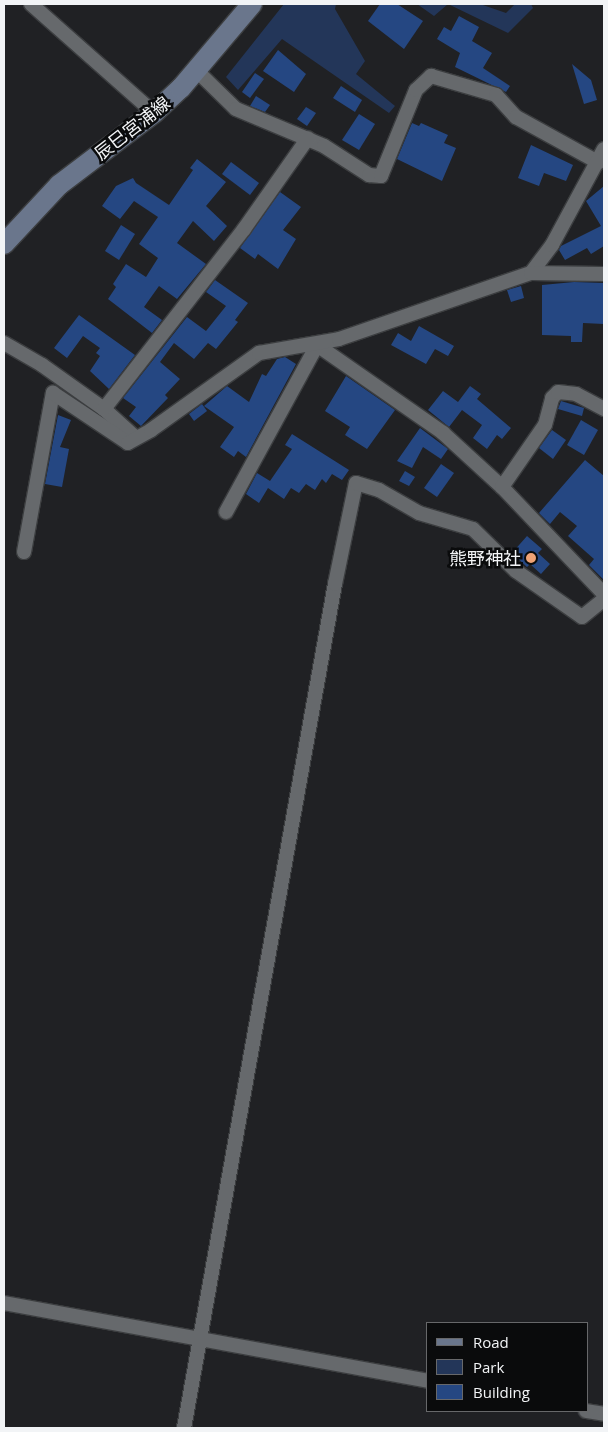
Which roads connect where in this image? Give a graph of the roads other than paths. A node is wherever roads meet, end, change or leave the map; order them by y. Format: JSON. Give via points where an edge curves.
{"nodes":[{"id":1,"x":31,"y":4,"type":"edge"},
{"id":2,"x":252,"y":4,"type":"edge"},
{"id":3,"x":197,"y":71,"type":"junction"},
{"id":4,"x":154,"y":113,"type":"junction"},
{"id":5,"x":308,"y":138,"type":"junction"},
{"id":6,"x":604,"y":149,"type":"edge"},
{"id":7,"x":598,"y":162,"type":"junction"},
{"id":8,"x":4,"y":244,"type":"edge"},
{"id":9,"x":532,"y":272,"type":"junction"},
{"id":10,"x":604,"y":274,"type":"edge"},
{"id":11,"x":4,"y":343,"type":"edge"},
{"id":12,"x":317,"y":345,"type":"junction"},
{"id":13,"x":604,"y":409,"type":"edge"},
{"id":14,"x":104,"y":410,"type":"junction"},
{"id":15,"x":135,"y":437,"type":"junction"},
{"id":16,"x":502,"y":487,"type":"junction"},
{"id":17,"x":226,"y":512,"type":"dead end"},
{"id":18,"x":24,"y":552,"type":"dead end"},
{"id":19,"x":604,"y":594,"type":"edge"},
{"id":20,"x":604,"y":598,"type":"edge"},
{"id":21,"x":4,"y":1303,"type":"edge"},
{"id":22,"x":200,"y":1338,"type":"junction"},
{"id":23,"x":426,"y":1381,"type":"edge"},
{"id":24,"x":588,"y":1411,"type":"edge"},
{"id":25,"x":604,"y":1414,"type":"edge"},
{"id":26,"x":184,"y":1428,"type":"edge"}],
"edges":[{"from":1,"to":4,"type":"street"},
{"from":2,"to":3,"type":"main road","name":"辰巳宮浦線"},
{"from":3,"to":4,"type":"main road","name":"辰巳宮浦線"},
{"from":3,"to":5,"type":"street","via":[[236,109]]},
{"from":4,"to":8,"type":"main road","name":"辰巳宮浦線","via":[[59,185]]},
{"from":5,"to":7,"type":"street","via":[[369,175],[381,176],[416,90],[431,76],[496,96],[526,123]]},
{"from":5,"to":14,"type":"street","via":[[244,229]]},
{"from":6,"to":7,"type":"street"},
{"from":7,"to":9,"type":"street","via":[[552,245]]},
{"from":9,"to":10,"type":"street"},
{"from":9,"to":12,"type":"street"},
{"from":11,"to":14,"type":"street","via":[[36,361]]},
{"from":12,"to":15,"type":"street","via":[[259,353],[152,430]]},
{"from":12,"to":16,"type":"street","via":[[419,414]]},
{"from":12,"to":17,"type":"street"},
{"from":13,"to":16,"type":"street","via":[[576,394],[558,392],[552,398],[545,425]]},
{"from":14,"to":15,"type":"street"},
{"from":15,"to":18,"type":"street","via":[[128,443],[53,393]]},
{"from":16,"to":19,"type":"street"},
{"from":20,"to":22,"type":"street","via":[[582,617],[516,570],[473,529],[419,513],[379,490],[356,483],[335,584]]},
{"from":21,"to":22,"type":"street"},
{"from":22,"to":23,"type":"street"},
{"from":22,"to":26,"type":"street"},
{"from":24,"to":25,"type":"street"}]}
